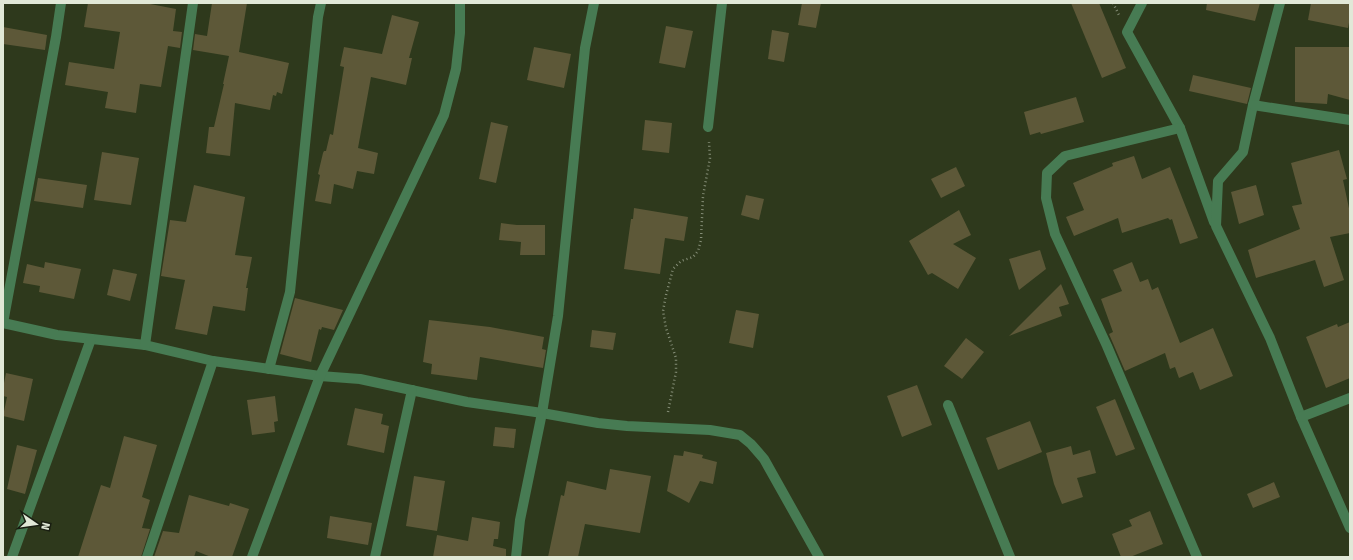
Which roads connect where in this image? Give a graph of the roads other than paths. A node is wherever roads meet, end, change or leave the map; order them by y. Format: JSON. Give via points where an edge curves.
{"nodes":[{"id":1,"x":61,"y":3,"type":"edge"},
{"id":2,"x":193,"y":3,"type":"edge"},
{"id":3,"x":321,"y":3,"type":"edge"},
{"id":4,"x":460,"y":3,"type":"edge"},
{"id":5,"x":594,"y":3,"type":"edge"},
{"id":6,"x":722,"y":3,"type":"edge"},
{"id":7,"x":1142,"y":3,"type":"edge"},
{"id":8,"x":1280,"y":3,"type":"edge"},
{"id":9,"x":1253,"y":105,"type":"junction"},
{"id":10,"x":1350,"y":120,"type":"edge"},
{"id":11,"x":708,"y":127,"type":"road end"},
{"id":12,"x":1180,"y":128,"type":"junction"},
{"id":13,"x":1216,"y":226,"type":"junction"},
{"id":14,"x":3,"y":323,"type":"edge"},
{"id":15,"x":91,"y":339,"type":"junction"},
{"id":16,"x":145,"y":345,"type":"junction"},
{"id":17,"x":213,"y":361,"type":"junction"},
{"id":18,"x":269,"y":369,"type":"junction"},
{"id":19,"x":320,"y":376,"type":"junction"},
{"id":20,"x":412,"y":390,"type":"junction"},
{"id":21,"x":1350,"y":398,"type":"edge"},
{"id":22,"x":948,"y":406,"type":"dead end"},
{"id":23,"x":542,"y":412,"type":"junction"},
{"id":24,"x":1301,"y":417,"type":"junction"},
{"id":25,"x":1350,"y":528,"type":"edge"},
{"id":26,"x":12,"y":557,"type":"edge"},
{"id":27,"x":148,"y":557,"type":"edge"},
{"id":28,"x":252,"y":557,"type":"edge"},
{"id":29,"x":375,"y":557,"type":"edge"},
{"id":30,"x":516,"y":557,"type":"edge"},
{"id":31,"x":819,"y":557,"type":"edge"},
{"id":32,"x":1010,"y":557,"type":"edge"},
{"id":33,"x":1197,"y":557,"type":"edge"}],
"edges":[{"from":1,"to":14,"type":"street"},
{"from":2,"to":16,"type":"street"},
{"from":3,"to":18,"type":"street","via":[[290,292]]},
{"from":4,"to":19,"type":"street","via":[[456,69],[444,115]]},
{"from":5,"to":23,"type":"street","via":[[584,48],[558,316]]},
{"from":6,"to":11,"type":"street"},
{"from":7,"to":12,"type":"street","via":[[1127,32]]},
{"from":8,"to":9,"type":"street"},
{"from":9,"to":10,"type":"street"},
{"from":9,"to":13,"type":"street","via":[[1243,152],[1218,181]]},
{"from":12,"to":13,"type":"street"},
{"from":12,"to":33,"type":"street","via":[[1065,156],[1047,173],[1046,198],[1054,234],[1107,346]]},
{"from":13,"to":24,"type":"street","via":[[1270,338]]},
{"from":14,"to":15,"type":"street","via":[[57,335]]},
{"from":15,"to":16,"type":"street"},
{"from":15,"to":26,"type":"street"},
{"from":16,"to":17,"type":"street"},
{"from":17,"to":18,"type":"street"},
{"from":17,"to":27,"type":"street"},
{"from":18,"to":19,"type":"street"},
{"from":19,"to":20,"type":"street","via":[[360,379]]},
{"from":19,"to":28,"type":"street"},
{"from":20,"to":23,"type":"street","via":[[467,402]]},
{"from":20,"to":29,"type":"street"},
{"from":21,"to":24,"type":"street"},
{"from":22,"to":32,"type":"street"},
{"from":23,"to":30,"type":"street","via":[[520,520]]},
{"from":23,"to":31,"type":"street","via":[[598,423],[710,430],[740,435],[752,444],[764,459]]},
{"from":24,"to":25,"type":"street"}]}
